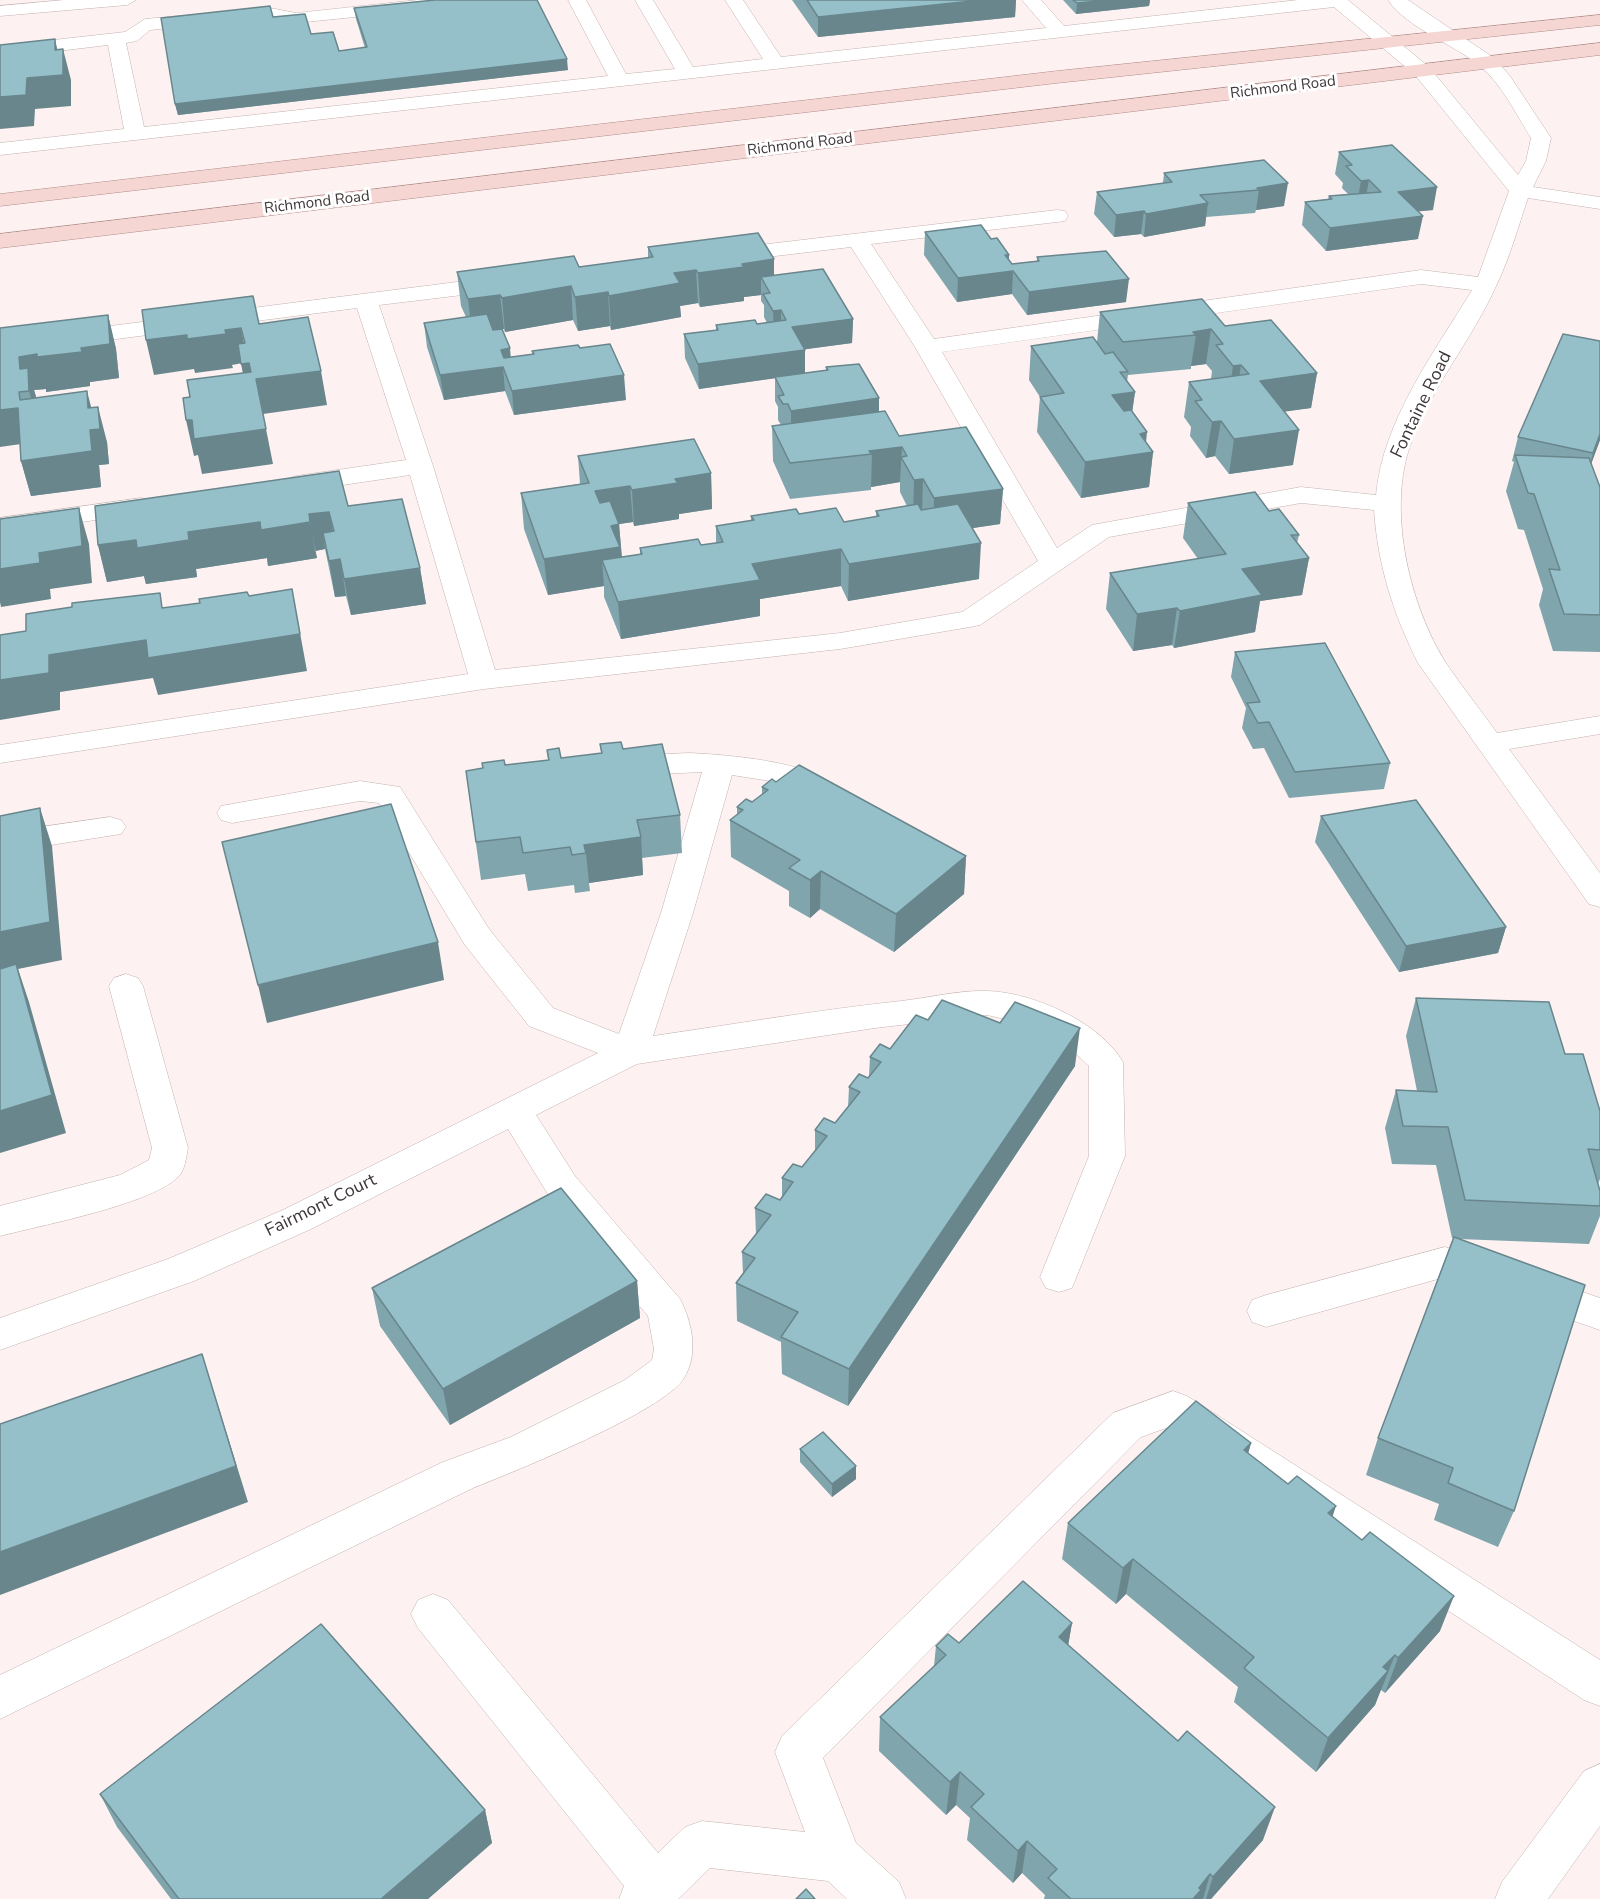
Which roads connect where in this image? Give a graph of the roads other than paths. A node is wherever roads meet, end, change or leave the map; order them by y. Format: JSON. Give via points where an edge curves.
{"nodes":[{"id":1,"x":127,"y":0,"type":"edge"},
{"id":2,"x":471,"y":0,"type":"edge"},
{"id":3,"x":578,"y":0,"type":"edge"},
{"id":4,"x":644,"y":0,"type":"edge"},
{"id":5,"x":734,"y":0,"type":"edge"},
{"id":6,"x":1031,"y":0,"type":"edge"},
{"id":7,"x":1177,"y":0,"type":"edge"},
{"id":8,"x":1338,"y":0,"type":"edge"},
{"id":9,"x":1397,"y":0,"type":"edge"},
{"id":10,"x":1260,"y":4,"type":"edge"},
{"id":11,"x":0,"y":11,"type":"edge"},
{"id":12,"x":1194,"y":17,"type":"junction"},
{"id":13,"x":1600,"y":20,"type":"edge"},
{"id":14,"x":1060,"y":32,"type":"junction"},
{"id":15,"x":1449,"y":36,"type":"junction"},
{"id":16,"x":116,"y":39,"type":"junction"},
{"id":17,"x":1388,"y":43,"type":"junction"},
{"id":18,"x":1600,"y":49,"type":"edge"},
{"id":19,"x":0,"y":52,"type":"edge"},
{"id":20,"x":1487,"y":62,"type":"junction"},
{"id":21,"x":775,"y":63,"type":"junction"},
{"id":22,"x":1422,"y":70,"type":"junction"},
{"id":23,"x":687,"y":73,"type":"junction"},
{"id":24,"x":620,"y":80,"type":"junction"},
{"id":25,"x":135,"y":134,"type":"junction"},
{"id":26,"x":0,"y":149,"type":"edge"},
{"id":27,"x":1520,"y":191,"type":"junction"},
{"id":28,"x":0,"y":200,"type":"edge"},
{"id":29,"x":1600,"y":203,"type":"edge"},
{"id":30,"x":1057,"y":216,"type":"dead end"},
{"id":31,"x":857,"y":239,"type":"junction"},
{"id":32,"x":0,"y":241,"type":"edge"},
{"id":33,"x":703,"y":258,"type":"edge"},
{"id":34,"x":529,"y":280,"type":"edge"},
{"id":35,"x":1486,"y":285,"type":"junction"},
{"id":36,"x":366,"y":300,"type":"junction"},
{"id":37,"x":0,"y":347,"type":"edge"},
{"id":38,"x":927,"y":347,"type":"junction"},
{"id":39,"x":420,"y":466,"type":"junction"},
{"id":40,"x":268,"y":488,"type":"edge"},
{"id":41,"x":163,"y":503,"type":"edge"},
{"id":42,"x":1387,"y":504,"type":"junction"},
{"id":43,"x":0,"y":526,"type":"edge"},
{"id":44,"x":1053,"y":564,"type":"junction"},
{"id":45,"x":484,"y":680,"type":"junction"},
{"id":46,"x":1600,"y":725,"type":"edge"},
{"id":47,"x":1490,"y":743,"type":"junction"},
{"id":48,"x":0,"y":754,"type":"edge"},
{"id":49,"x":720,"y":764,"type":"junction"},
{"id":50,"x":590,"y":770,"type":"edge"},
{"id":51,"x":851,"y":807,"type":"edge"},
{"id":52,"x":232,"y":813,"type":"dead end"},
{"id":53,"x":110,"y":827,"type":"dead end"},
{"id":54,"x":0,"y":843,"type":"edge"},
{"id":55,"x":1600,"y":896,"type":"edge"},
{"id":56,"x":126,"y":986,"type":"dead end"},
{"id":57,"x":630,"y":1052,"type":"junction"},
{"id":58,"x":514,"y":1110,"type":"junction"},
{"id":59,"x":0,"y":1221,"type":"edge"},
{"id":60,"x":1059,"y":1277,"type":"dead end"},
{"id":61,"x":1266,"y":1311,"type":"dead end"},
{"id":62,"x":1600,"y":1314,"type":"edge"},
{"id":63,"x":0,"y":1334,"type":"edge"},
{"id":64,"x":433,"y":1614,"type":"dead end"},
{"id":65,"x":1600,"y":1685,"type":"edge"},
{"id":66,"x":0,"y":1698,"type":"edge"},
{"id":67,"x":1600,"y":1787,"type":"edge"},
{"id":68,"x":839,"y":1859,"type":"junction"},
{"id":69,"x":649,"y":1893,"type":"edge"},
{"id":70,"x":882,"y":1899,"type":"edge"},
{"id":71,"x":1519,"y":1899,"type":"edge"}],
"edges":[{"from":1,"to":11,"type":"street"},
{"from":2,"to":16,"type":"street","via":[[296,18],[270,13],[145,25],[130,37]]},
{"from":3,"to":24,"type":"street"},
{"from":4,"to":23,"type":"street"},
{"from":5,"to":21,"type":"street"},
{"from":6,"to":14,"type":"street"},
{"from":7,"to":12,"type":"street"},
{"from":8,"to":10,"type":"street"},
{"from":8,"to":17,"type":"street"},
{"from":9,"to":15,"type":"street","name":"Fontaine Road"},
{"from":10,"to":12,"type":"street"},
{"from":12,"to":14,"type":"street"},
{"from":13,"to":15,"type":"main road","name":"Richmond Road"},
{"from":14,"to":21,"type":"street"},
{"from":15,"to":17,"type":"main road","name":"Richmond Road"},
{"from":15,"to":20,"type":"street","name":"Fontaine Road"},
{"from":16,"to":19,"type":"street"},
{"from":16,"to":25,"type":"street"},
{"from":17,"to":22,"type":"street"},
{"from":17,"to":28,"type":"main road","name":"Richmond Road","via":[[1057,77]]},
{"from":18,"to":20,"type":"main road","name":"Richmond Road"},
{"from":20,"to":22,"type":"main road","name":"Richmond Road"},
{"from":20,"to":27,"type":"street","name":"Fontaine Road","via":[[1541,138],[1536,161]]},
{"from":21,"to":23,"type":"street"},
{"from":22,"to":27,"type":"street"},
{"from":22,"to":32,"type":"main road","name":"Richmond Road"},
{"from":23,"to":24,"type":"street"},
{"from":24,"to":25,"type":"street"},
{"from":25,"to":26,"type":"street"},
{"from":27,"to":29,"type":"street"},
{"from":27,"to":35,"type":"street","name":"Fontaine Road"},
{"from":30,"to":31,"type":"street"},
{"from":31,"to":33,"type":"street"},
{"from":31,"to":38,"type":"street"},
{"from":34,"to":36,"type":"street"},
{"from":35,"to":38,"type":"street","via":[[1421,277]]},
{"from":35,"to":42,"type":"street","name":"Fontaine Road","via":[[1431,378],[1397,448]]},
{"from":36,"to":37,"type":"street"},
{"from":36,"to":39,"type":"street"},
{"from":38,"to":44,"type":"street"},
{"from":39,"to":40,"type":"street"},
{"from":39,"to":45,"type":"street"},
{"from":41,"to":43,"type":"street"},
{"from":42,"to":44,"type":"street","via":[[1301,495],[1101,531]]},
{"from":42,"to":47,"type":"street","name":"Fontaine Road","via":[[1390,549],[1410,619],[1432,663]]},
{"from":44,"to":45,"type":"street","via":[[970,619],[840,640]]},
{"from":45,"to":48,"type":"street"},
{"from":46,"to":47,"type":"street"},
{"from":47,"to":55,"type":"street","name":"Fontaine Road"},
{"from":49,"to":50,"type":"street","via":[[634,764]]},
{"from":49,"to":51,"type":"street","via":[[791,775]]},
{"from":49,"to":57,"type":"street","via":[[677,913]]},
{"from":52,"to":57,"type":"street","via":[[360,791],[390,794],[477,938],[541,1017]]},
{"from":53,"to":54,"type":"street"},
{"from":56,"to":59,"type":"street","via":[[170,1148],[165,1168],[130,1187]]},
{"from":57,"to":58,"type":"street","name":"Fairmont Court"},
{"from":57,"to":60,"type":"street","via":[[987,1003],[1030,1012],[1073,1031],[1106,1062],[1107,1156]]},
{"from":58,"to":63,"type":"street","name":"Fairmont Court","via":[[296,1220],[181,1270]]},
{"from":58,"to":66,"type":"street","via":[[562,1186],[666,1310],[674,1349],[669,1369],[639,1392],[525,1449],[458,1475]]},
{"from":61,"to":62,"type":"street","via":[[1446,1262]]},
{"from":64,"to":69,"type":"street"},
{"from":65,"to":68,"type":"street","via":[[1173,1408],[1126,1425],[798,1752]]},
{"from":67,"to":71,"type":"street"},
{"from":68,"to":69,"type":"street","via":[[702,1844]]},
{"from":68,"to":70,"type":"street"}]}
